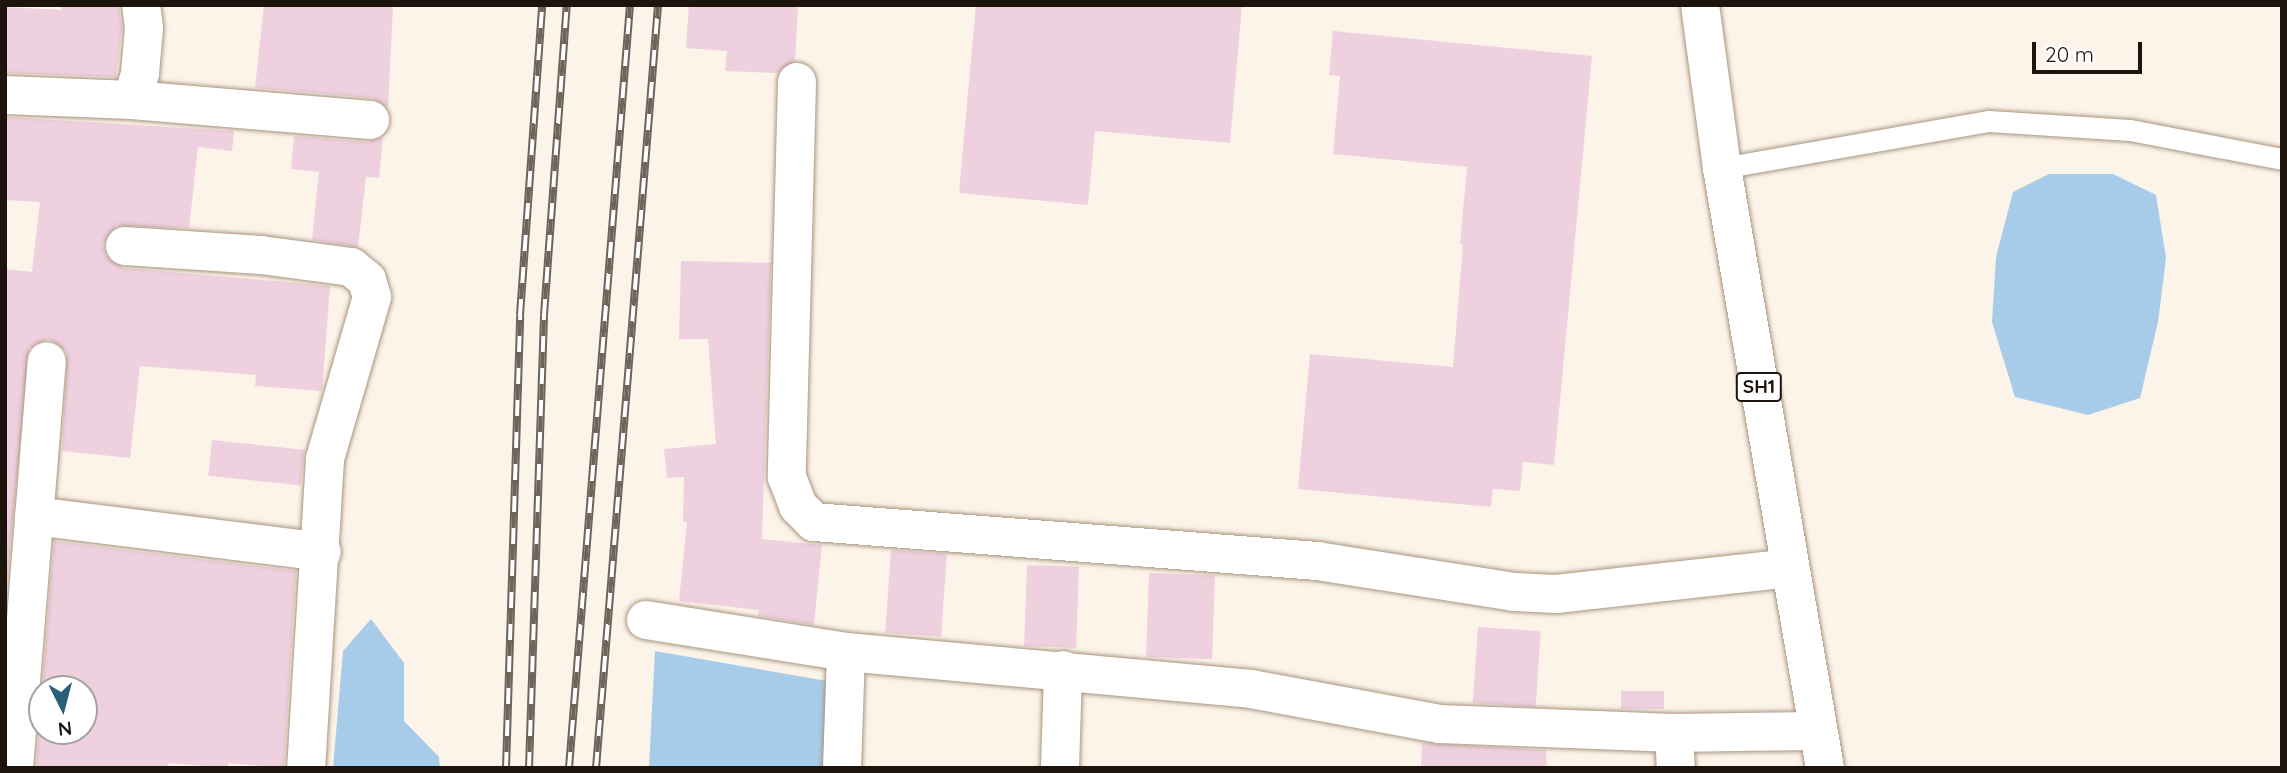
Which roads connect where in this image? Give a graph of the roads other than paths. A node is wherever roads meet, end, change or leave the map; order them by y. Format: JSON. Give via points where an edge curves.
{"nodes":[{"id":1,"x":141,"y":5,"type":"edge"},
{"id":2,"x":1700,"y":5,"type":"edge"},
{"id":3,"x":797,"y":82,"type":"dead end"},
{"id":4,"x":5,"y":95,"type":"edge"},
{"id":5,"x":132,"y":100,"type":"junction"},
{"id":6,"x":370,"y":120,"type":"dead end"},
{"id":7,"x":2282,"y":159,"type":"edge"},
{"id":8,"x":1722,"y":168,"type":"junction"},
{"id":9,"x":125,"y":246,"type":"dead end"},
{"id":10,"x":47,"y":361,"type":"dead end"},
{"id":11,"x":34,"y":516,"type":"junction"},
{"id":12,"x":322,"y":552,"type":"junction"},
{"id":13,"x":1790,"y":568,"type":"junction"},
{"id":14,"x":646,"y":620,"type":"dead end"},
{"id":15,"x":846,"y":652,"type":"junction"},
{"id":16,"x":1063,"y":670,"type":"junction"},
{"id":17,"x":1818,"y":731,"type":"junction"},
{"id":18,"x":1675,"y":750,"type":"edge"},
{"id":19,"x":14,"y":768,"type":"edge"},
{"id":20,"x":306,"y":768,"type":"edge"},
{"id":21,"x":842,"y":768,"type":"edge"},
{"id":22,"x":1060,"y":768,"type":"edge"},
{"id":23,"x":1825,"y":768,"type":"edge"}],
"edges":[{"from":1,"to":5,"type":"street","via":[[141,62]]},
{"from":2,"to":8,"type":"street","number":"SH1"},
{"from":3,"to":13,"type":"street","via":[[787,477],[798,506],[814,522],[1317,561],[1542,593]]},
{"from":4,"to":5,"type":"street"},
{"from":5,"to":6,"type":"street"},
{"from":7,"to":8,"type":"lane","via":[[2130,130],[1989,121]]},
{"from":8,"to":13,"type":"street","number":"SH1"},
{"from":9,"to":12,"type":"street","via":[[261,255],[351,267],[367,280],[372,297],[325,459]]},
{"from":10,"to":11,"type":"street"},
{"from":11,"to":12,"type":"street"},
{"from":11,"to":19,"type":"street"},
{"from":12,"to":20,"type":"street"},
{"from":13,"to":17,"type":"street","number":"SH1"},
{"from":14,"to":15,"type":"street"},
{"from":15,"to":16,"type":"street"},
{"from":15,"to":21,"type":"street"},
{"from":16,"to":18,"type":"street","via":[[1251,689],[1440,724]]},
{"from":16,"to":22,"type":"street"},
{"from":17,"to":18,"type":"street"},
{"from":17,"to":23,"type":"street","number":"SH1"}]}
